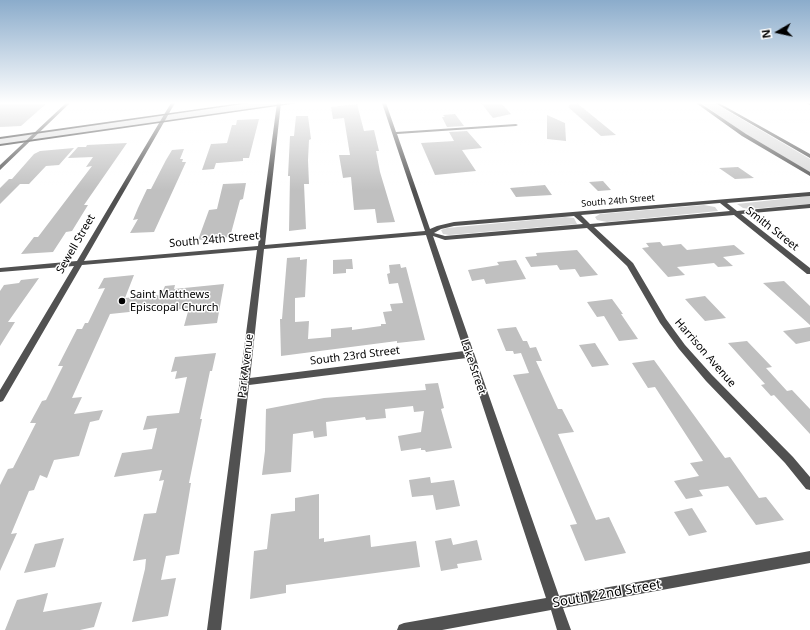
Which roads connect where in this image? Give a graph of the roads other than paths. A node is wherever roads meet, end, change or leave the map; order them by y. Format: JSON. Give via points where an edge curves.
{"nodes":[{"id":1,"x":35,"y":132,"type":"edge"},
{"id":2,"x":37,"y":132,"type":"edge"},
{"id":3,"x":92,"y":132,"type":"edge"},
{"id":4,"x":156,"y":132,"type":"edge"},
{"id":5,"x":275,"y":132,"type":"edge"},
{"id":6,"x":405,"y":132,"type":"edge"},
{"id":7,"x":740,"y":132,"type":"edge"},
{"id":8,"x":769,"y":132,"type":"edge"},
{"id":9,"x":395,"y":133,"type":"joint"},
{"id":10,"x":0,"y":138,"type":"edge"},
{"id":11,"x":28,"y":142,"type":"junction"},
{"id":12,"x":0,"y":146,"type":"edge"},
{"id":13,"x":810,"y":156,"type":"edge"},
{"id":14,"x":0,"y":168,"type":"edge"},
{"id":15,"x":810,"y":174,"type":"edge"},
{"id":16,"x":810,"y":194,"type":"edge"},
{"id":17,"x":721,"y":201,"type":"junction"},
{"id":18,"x":810,"y":206,"type":"edge"},
{"id":19,"x":575,"y":213,"type":"junction"},
{"id":20,"x":736,"y":213,"type":"junction"},
{"id":21,"x":588,"y":226,"type":"junction"},
{"id":22,"x":429,"y":233,"type":"junction"},
{"id":23,"x":261,"y":247,"type":"junction"},
{"id":24,"x":79,"y":263,"type":"junction"},
{"id":25,"x":0,"y":270,"type":"edge"},
{"id":26,"x":810,"y":272,"type":"edge"},
{"id":27,"x":469,"y":354,"type":"junction"},
{"id":28,"x":244,"y":382,"type":"junction"},
{"id":29,"x":0,"y":398,"type":"edge"},
{"id":30,"x":810,"y":485,"type":"edge"},
{"id":31,"x":810,"y":557,"type":"edge"},
{"id":32,"x":555,"y":603,"type":"junction"},
{"id":33,"x":214,"y":630,"type":"edge"},
{"id":34,"x":404,"y":630,"type":"edge"},
{"id":35,"x":564,"y":630,"type":"edge"}],
"edges":[{"from":1,"to":10,"type":"main road"},
{"from":2,"to":11,"type":"street"},
{"from":3,"to":11,"type":"main road"},
{"from":4,"to":24,"type":"street","name":"Sewell Street"},
{"from":5,"to":23,"type":"street","name":"Park Avenue"},
{"from":6,"to":9,"type":"street"},
{"from":7,"to":15,"type":"street"},
{"from":8,"to":13,"type":"street"},
{"from":9,"to":22,"type":"street","name":"Lake Street"},
{"from":11,"to":12,"type":"main road"},
{"from":11,"to":14,"type":"street"},
{"from":16,"to":17,"type":"street","name":"South 24th Street"},
{"from":17,"to":19,"type":"street","name":"South 24th Street"},
{"from":17,"to":20,"type":"street","name":"Smith Street"},
{"from":18,"to":20,"type":"street","name":"South 24th Street"},
{"from":19,"to":21,"type":"street","name":"Harrison Avenue"},
{"from":19,"to":22,"type":"street","name":"South 24th Street","via":[[454,224],[439,227]]},
{"from":20,"to":21,"type":"street","name":"South 24th Street"},
{"from":20,"to":26,"type":"street","name":"Smith Street"},
{"from":21,"to":22,"type":"street","name":"South 24th Street","via":[[450,238]]},
{"from":21,"to":30,"type":"street","name":"Harrison Avenue","via":[[630,265],[663,321],[682,347],[709,378],[759,427]]},
{"from":22,"to":23,"type":"street","name":"South 24th Street"},
{"from":22,"to":27,"type":"street","name":"Lake Street"},
{"from":23,"to":24,"type":"street","name":"South 24th Street"},
{"from":23,"to":28,"type":"street","name":"Park Avenue"},
{"from":24,"to":25,"type":"street","name":"South 24th Street"},
{"from":24,"to":29,"type":"street","name":"Sewell Street"},
{"from":27,"to":28,"type":"street","name":"South 23rd Street"},
{"from":27,"to":32,"type":"street","name":"Lake Street"},
{"from":28,"to":33,"type":"street","name":"Park Avenue"},
{"from":31,"to":32,"type":"street","name":"South 22nd Street"},
{"from":32,"to":34,"type":"street","name":"South 22nd Street"},
{"from":32,"to":35,"type":"street","name":"Lake Street"}]}
